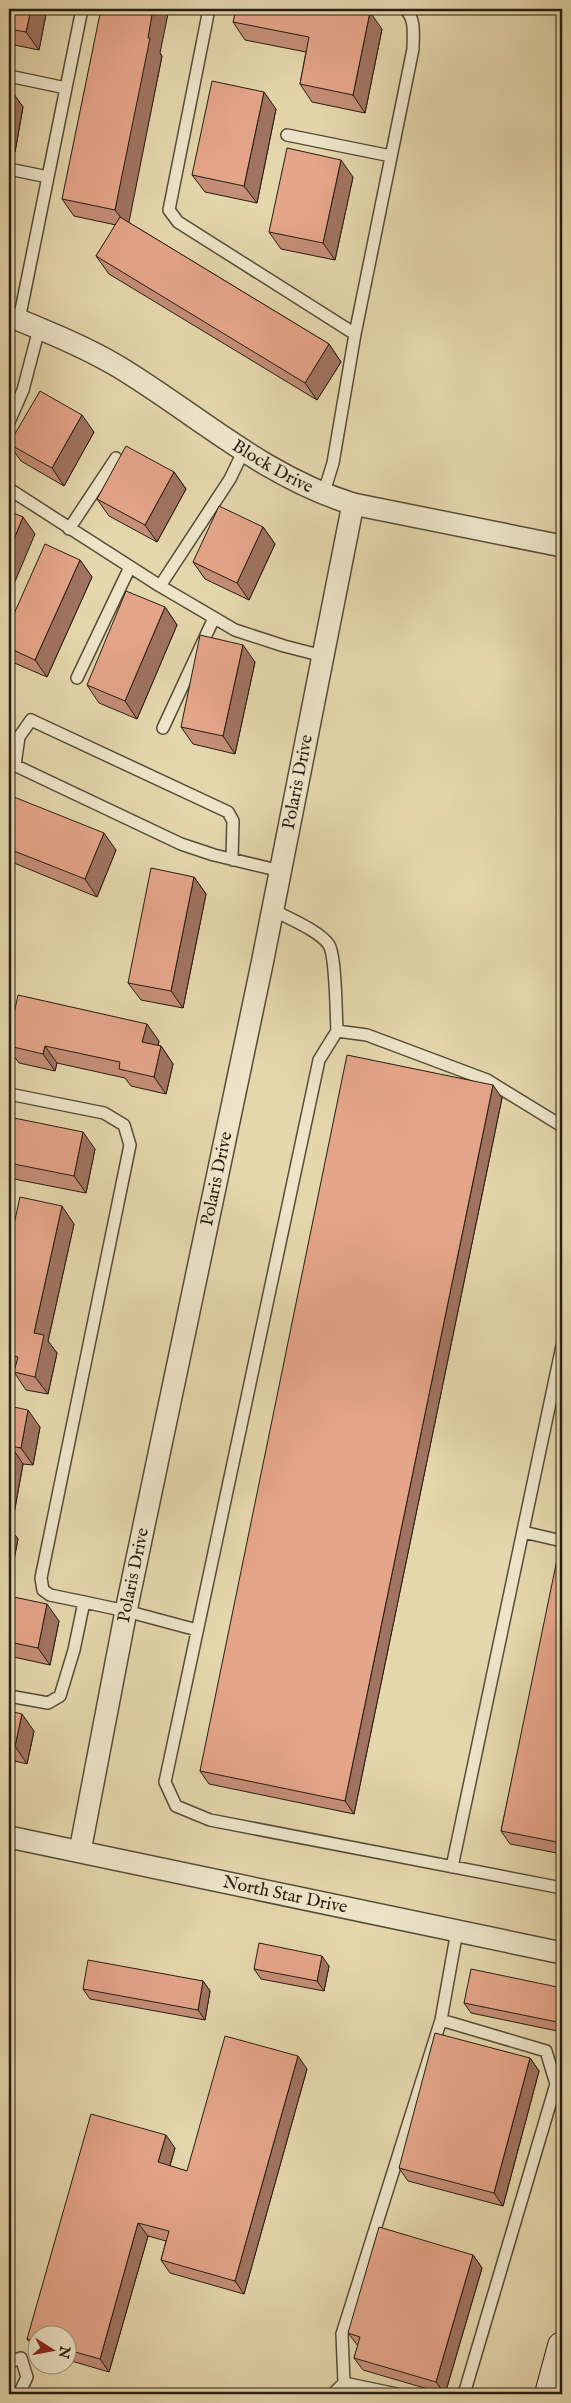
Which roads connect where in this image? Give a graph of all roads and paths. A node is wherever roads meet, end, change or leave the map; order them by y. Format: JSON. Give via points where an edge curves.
{"nodes":[{"id":1,"x":82,"y":9,"type":"edge"},
{"id":2,"x":209,"y":9,"type":"edge"},
{"id":3,"x":405,"y":9,"type":"edge"},
{"id":4,"x":9,"y":76,"type":"edge"},
{"id":5,"x":66,"y":88,"type":"junction"},
{"id":6,"x":287,"y":135,"type":"dead end"},
{"id":7,"x":392,"y":156,"type":"junction"},
{"id":8,"x":9,"y":169,"type":"edge"},
{"id":9,"x":48,"y":177,"type":"junction"},
{"id":10,"x":14,"y":319,"type":"edge"},
{"id":11,"x":39,"y":328,"type":"junction"},
{"id":12,"x":355,"y":334,"type":"junction"},
{"id":13,"x":9,"y":422,"type":"edge"},
{"id":14,"x":243,"y":452,"type":"junction"},
{"id":15,"x":116,"y":458,"type":"dead end"},
{"id":16,"x":9,"y":489,"type":"edge"},
{"id":17,"x":323,"y":495,"type":"junction"},
{"id":18,"x":353,"y":504,"type":"junction"},
{"id":19,"x":69,"y":529,"type":"junction"},
{"id":20,"x":562,"y":546,"type":"edge"},
{"id":21,"x":130,"y":567,"type":"junction"},
{"id":22,"x":160,"y":586,"type":"junction"},
{"id":23,"x":214,"y":618,"type":"junction"},
{"id":24,"x":323,"y":656,"type":"junction"},
{"id":25,"x":77,"y":678,"type":"dead end"},
{"id":26,"x":163,"y":728,"type":"dead end"},
{"id":27,"x":12,"y":764,"type":"edge"},
{"id":28,"x":232,"y":860,"type":"junction"},
{"id":29,"x":281,"y":871,"type":"junction"},
{"id":30,"x":273,"y":910,"type":"junction"},
{"id":31,"x":337,"y":1031,"type":"junction"},
{"id":32,"x":9,"y":1094,"type":"edge"},
{"id":33,"x":562,"y":1126,"type":"edge"},
{"id":34,"x":562,"y":1346,"type":"edge"},
{"id":35,"x":523,"y":1532,"type":"junction"},
{"id":36,"x":562,"y":1541,"type":"edge"},
{"id":37,"x":84,"y":1602,"type":"junction"},
{"id":38,"x":126,"y":1611,"type":"junction"},
{"id":39,"x":197,"y":1630,"type":"junction"},
{"id":40,"x":9,"y":1696,"type":"edge"},
{"id":41,"x":9,"y":1837,"type":"edge"},
{"id":42,"x":80,"y":1851,"type":"junction"},
{"id":43,"x":452,"y":1867,"type":"junction"},
{"id":44,"x":562,"y":1888,"type":"edge"},
{"id":45,"x":458,"y":1931,"type":"junction"},
{"id":46,"x":562,"y":1953,"type":"edge"},
{"id":47,"x":441,"y":2020,"type":"junction"},
{"id":48,"x":562,"y":2346,"type":"edge"},
{"id":49,"x":9,"y":2362,"type":"edge"},
{"id":50,"x":344,"y":2382,"type":"junction"},
{"id":51,"x":19,"y":2394,"type":"edge"},
{"id":52,"x":333,"y":2394,"type":"edge"},
{"id":53,"x":397,"y":2394,"type":"edge"},
{"id":54,"x":464,"y":2394,"type":"edge"},
{"id":55,"x":549,"y":2394,"type":"edge"}],
"edges":[{"from":1,"to":5,"type":"lane"},
{"from":2,"to":12,"type":"lane","via":[[169,210],[178,222]]},
{"from":3,"to":7,"type":"lane","via":[[410,13],[413,25],[413,49]]},
{"from":4,"to":5,"type":"lane"},
{"from":5,"to":9,"type":"lane"},
{"from":6,"to":7,"type":"lane"},
{"from":7,"to":12,"type":"lane"},
{"from":8,"to":9,"type":"lane"},
{"from":9,"to":10,"type":"lane"},
{"from":10,"to":11,"type":"street","name":"Block Drive"},
{"from":11,"to":13,"type":"lane","via":[[23,390]]},
{"from":11,"to":14,"type":"street","name":"Block Drive","via":[[118,367]]},
{"from":12,"to":17,"type":"lane","via":[[333,463]]},
{"from":14,"to":17,"type":"street","name":"Block Drive"},
{"from":14,"to":22,"type":"lane","via":[[230,479]]},
{"from":15,"to":19,"type":"lane"},
{"from":16,"to":19,"type":"lane"},
{"from":17,"to":18,"type":"street","name":"Block Drive"},
{"from":18,"to":20,"type":"street","name":"Block Drive"},
{"from":18,"to":24,"type":"street","name":"Polaris Drive"},
{"from":19,"to":21,"type":"lane"},
{"from":21,"to":22,"type":"lane"},
{"from":21,"to":25,"type":"lane"},
{"from":22,"to":23,"type":"lane"},
{"from":23,"to":24,"type":"lane","via":[[235,630]]},
{"from":23,"to":26,"type":"lane"},
{"from":24,"to":29,"type":"street","name":"Polaris Drive"},
{"from":27,"to":28,"type":"lane","via":[[181,844]]},
{"from":27,"to":28,"type":"lane","via":[[19,737],[30,720],[228,812],[233,821]]},
{"from":28,"to":29,"type":"lane"},
{"from":29,"to":30,"type":"street","name":"Polaris Drive"},
{"from":30,"to":31,"type":"lane","via":[[312,930],[329,946]]},
{"from":30,"to":38,"type":"street","name":"Polaris Drive"},
{"from":31,"to":33,"type":"lane","via":[[367,1035],[487,1080]]},
{"from":31,"to":39,"type":"lane","via":[[319,1060]]},
{"from":32,"to":37,"type":"lane","via":[[104,1113],[124,1125],[130,1145],[40,1578],[43,1590],[50,1595]]},
{"from":34,"to":35,"type":"lane"},
{"from":35,"to":36,"type":"lane"},
{"from":35,"to":43,"type":"lane"},
{"from":37,"to":38,"type":"lane"},
{"from":37,"to":40,"type":"lane","via":[[72,1660],[60,1696],[48,1703]]},
{"from":38,"to":39,"type":"lane"},
{"from":38,"to":42,"type":"street","name":"Polaris Drive"},
{"from":39,"to":43,"type":"lane","via":[[165,1782],[176,1806],[210,1820]]},
{"from":41,"to":42,"type":"street","name":"North Star Drive"},
{"from":42,"to":45,"type":"street","name":"North Star Drive"},
{"from":43,"to":44,"type":"lane"},
{"from":45,"to":46,"type":"street","name":"North Star Drive"},
{"from":45,"to":47,"type":"lane"},
{"from":47,"to":50,"type":"lane","via":[[342,2334]]},
{"from":47,"to":54,"type":"lane","via":[[546,2051],[556,2084]]},
{"from":48,"to":55,"type":"main road"},
{"from":49,"to":51,"type":"lane","via":[[20,2358],[27,2377]]},
{"from":50,"to":52,"type":"lane"},
{"from":50,"to":53,"type":"lane"}]}
